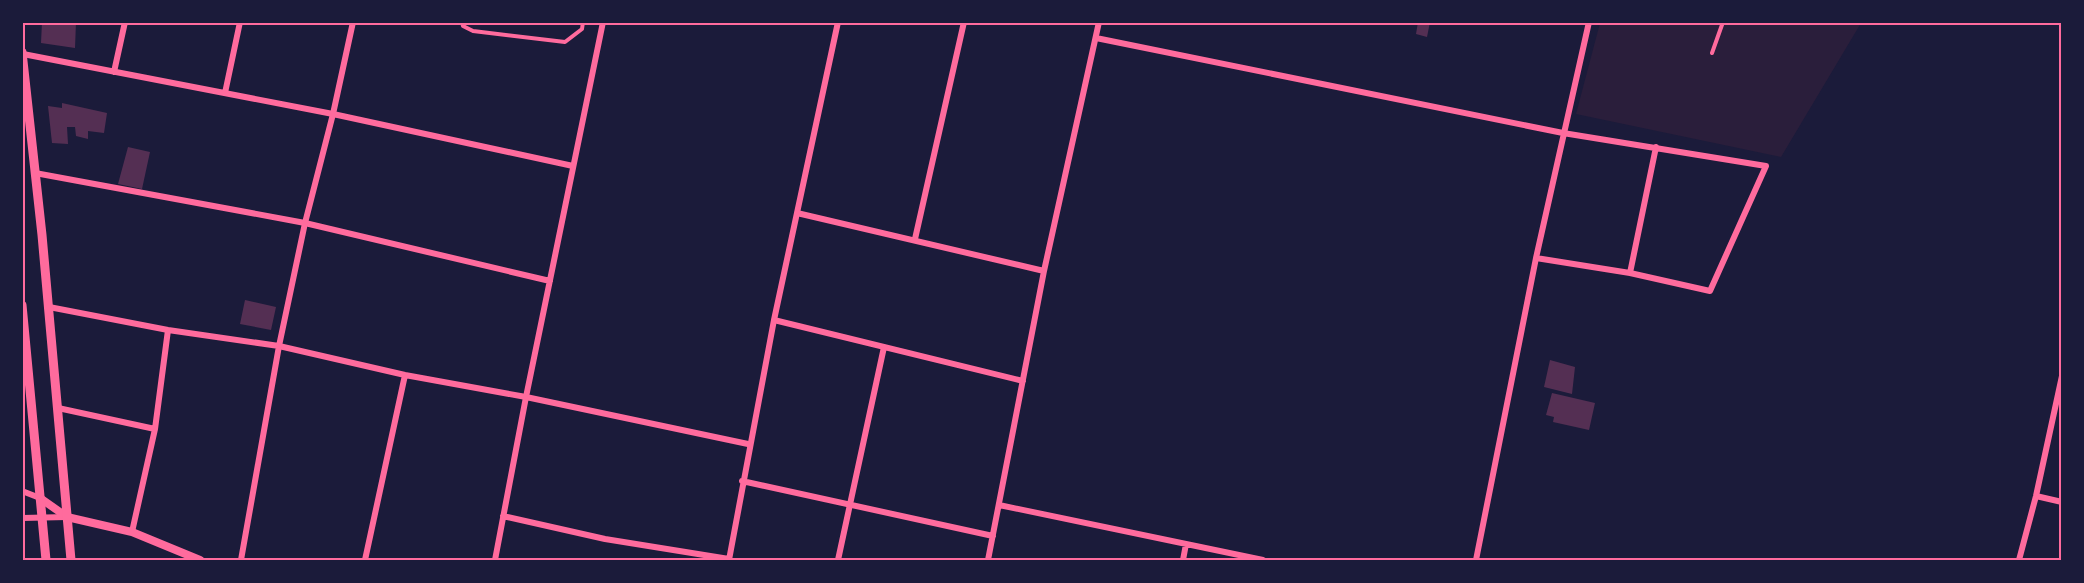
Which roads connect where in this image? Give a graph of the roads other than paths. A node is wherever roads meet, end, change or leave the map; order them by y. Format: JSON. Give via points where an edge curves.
{"nodes":[{"id":1,"x":125,"y":22,"type":"edge"},
{"id":2,"x":240,"y":22,"type":"edge"},
{"id":3,"x":353,"y":22,"type":"edge"},
{"id":4,"x":462,"y":22,"type":"edge"},
{"id":5,"x":583,"y":22,"type":"edge"},
{"id":6,"x":603,"y":22,"type":"edge"},
{"id":7,"x":838,"y":22,"type":"edge"},
{"id":8,"x":963,"y":22,"type":"edge"},
{"id":9,"x":1099,"y":22,"type":"edge"},
{"id":10,"x":1589,"y":22,"type":"edge"},
{"id":11,"x":1722,"y":22,"type":"edge"},
{"id":12,"x":1096,"y":39,"type":"junction"},
{"id":13,"x":23,"y":53,"type":"edge"},
{"id":14,"x":1712,"y":53,"type":"dead end"},
{"id":15,"x":114,"y":72,"type":"junction"},
{"id":16,"x":225,"y":93,"type":"junction"},
{"id":17,"x":333,"y":114,"type":"junction"},
{"id":18,"x":1563,"y":134,"type":"junction"},
{"id":19,"x":1656,"y":147,"type":"junction"},
{"id":20,"x":573,"y":166,"type":"junction"},
{"id":21,"x":35,"y":173,"type":"junction"},
{"id":22,"x":797,"y":213,"type":"junction"},
{"id":23,"x":304,"y":223,"type":"junction"},
{"id":24,"x":915,"y":240,"type":"junction"},
{"id":25,"x":1536,"y":258,"type":"junction"},
{"id":26,"x":1044,"y":271,"type":"junction"},
{"id":27,"x":1630,"y":273,"type":"junction"},
{"id":28,"x":550,"y":281,"type":"junction"},
{"id":29,"x":22,"y":305,"type":"edge"},
{"id":30,"x":49,"y":307,"type":"junction"},
{"id":31,"x":774,"y":320,"type":"junction"},
{"id":32,"x":168,"y":330,"type":"junction"},
{"id":33,"x":279,"y":346,"type":"junction"},
{"id":34,"x":884,"y":347,"type":"junction"},
{"id":35,"x":405,"y":375,"type":"junction"},
{"id":36,"x":2061,"y":376,"type":"edge"},
{"id":37,"x":1023,"y":381,"type":"junction"},
{"id":38,"x":525,"y":397,"type":"junction"},
{"id":39,"x":58,"y":408,"type":"junction"},
{"id":40,"x":156,"y":429,"type":"junction"},
{"id":41,"x":748,"y":444,"type":"junction"},
{"id":42,"x":742,"y":482,"type":"junction"},
{"id":43,"x":22,"y":492,"type":"edge"},
{"id":44,"x":2036,"y":496,"type":"junction"},
{"id":45,"x":40,"y":498,"type":"junction"},
{"id":46,"x":2061,"y":502,"type":"edge"},
{"id":47,"x":849,"y":504,"type":"junction"},
{"id":48,"x":999,"y":505,"type":"junction"},
{"id":49,"x":503,"y":516,"type":"junction"},
{"id":50,"x":41,"y":517,"type":"junction"},
{"id":51,"x":67,"y":517,"type":"junction"},
{"id":52,"x":22,"y":518,"type":"edge"},
{"id":53,"x":132,"y":532,"type":"junction"},
{"id":54,"x":993,"y":536,"type":"junction"},
{"id":55,"x":1186,"y":544,"type":"junction"},
{"id":56,"x":729,"y":560,"type":"edge"},
{"id":57,"x":46,"y":561,"type":"edge"},
{"id":58,"x":71,"y":561,"type":"edge"},
{"id":59,"x":200,"y":561,"type":"edge"},
{"id":60,"x":241,"y":561,"type":"edge"},
{"id":61,"x":365,"y":561,"type":"edge"},
{"id":62,"x":495,"y":561,"type":"edge"},
{"id":63,"x":838,"y":561,"type":"edge"},
{"id":64,"x":988,"y":561,"type":"edge"},
{"id":65,"x":1183,"y":561,"type":"edge"},
{"id":66,"x":1263,"y":561,"type":"edge"},
{"id":67,"x":1476,"y":561,"type":"edge"},
{"id":68,"x":2019,"y":561,"type":"edge"}],
"edges":[{"from":1,"to":15,"type":"street"},
{"from":2,"to":16,"type":"street"},
{"from":3,"to":17,"type":"street"},
{"from":4,"to":5,"type":"lane","via":[[473,31],[565,42],[582,29]]},
{"from":6,"to":20,"type":"street"},
{"from":7,"to":22,"type":"street"},
{"from":8,"to":24,"type":"street"},
{"from":9,"to":12,"type":"street"},
{"from":10,"to":18,"type":"street"},
{"from":11,"to":14,"type":"lane"},
{"from":12,"to":18,"type":"street"},
{"from":12,"to":26,"type":"street"},
{"from":13,"to":15,"type":"street"},
{"from":13,"to":21,"type":"main road"},
{"from":15,"to":16,"type":"street"},
{"from":16,"to":17,"type":"street"},
{"from":17,"to":20,"type":"street"},
{"from":17,"to":23,"type":"street"},
{"from":18,"to":19,"type":"street"},
{"from":18,"to":25,"type":"street"},
{"from":19,"to":27,"type":"street"},
{"from":19,"to":27,"type":"street","via":[[1766,166],[1710,291]]},
{"from":20,"to":28,"type":"street"},
{"from":21,"to":23,"type":"street"},
{"from":21,"to":30,"type":"main road"},
{"from":22,"to":24,"type":"street"},
{"from":22,"to":31,"type":"street"},
{"from":23,"to":28,"type":"street"},
{"from":23,"to":33,"type":"street"},
{"from":24,"to":26,"type":"street"},
{"from":25,"to":27,"type":"street"},
{"from":25,"to":67,"type":"street"},
{"from":26,"to":37,"type":"street"},
{"from":28,"to":38,"type":"street"},
{"from":29,"to":45,"type":"main road"},
{"from":30,"to":32,"type":"street"},
{"from":30,"to":39,"type":"main road"},
{"from":31,"to":34,"type":"street"},
{"from":31,"to":41,"type":"street"},
{"from":32,"to":33,"type":"street"},
{"from":32,"to":40,"type":"street"},
{"from":33,"to":35,"type":"street"},
{"from":33,"to":60,"type":"street"},
{"from":34,"to":37,"type":"street"},
{"from":34,"to":47,"type":"street"},
{"from":35,"to":38,"type":"street"},
{"from":35,"to":61,"type":"street"},
{"from":36,"to":44,"type":"street"},
{"from":37,"to":48,"type":"street"},
{"from":38,"to":41,"type":"street"},
{"from":38,"to":49,"type":"street"},
{"from":39,"to":40,"type":"street"},
{"from":39,"to":51,"type":"main road"},
{"from":40,"to":53,"type":"street"},
{"from":41,"to":42,"type":"street"},
{"from":42,"to":47,"type":"street"},
{"from":42,"to":56,"type":"street"},
{"from":43,"to":45,"type":"street"},
{"from":44,"to":46,"type":"street"},
{"from":44,"to":68,"type":"street"},
{"from":45,"to":50,"type":"main road"},
{"from":45,"to":51,"type":"street"},
{"from":47,"to":54,"type":"street"},
{"from":47,"to":63,"type":"street"},
{"from":48,"to":54,"type":"street"},
{"from":48,"to":55,"type":"street"},
{"from":49,"to":56,"type":"street","via":[[605,539]]},
{"from":49,"to":62,"type":"street"},
{"from":50,"to":51,"type":"street"},
{"from":50,"to":52,"type":"street"},
{"from":50,"to":57,"type":"main road"},
{"from":51,"to":53,"type":"street"},
{"from":51,"to":58,"type":"main road"},
{"from":53,"to":59,"type":"street"},
{"from":54,"to":64,"type":"street"},
{"from":55,"to":65,"type":"street"},
{"from":55,"to":66,"type":"street"}]}
